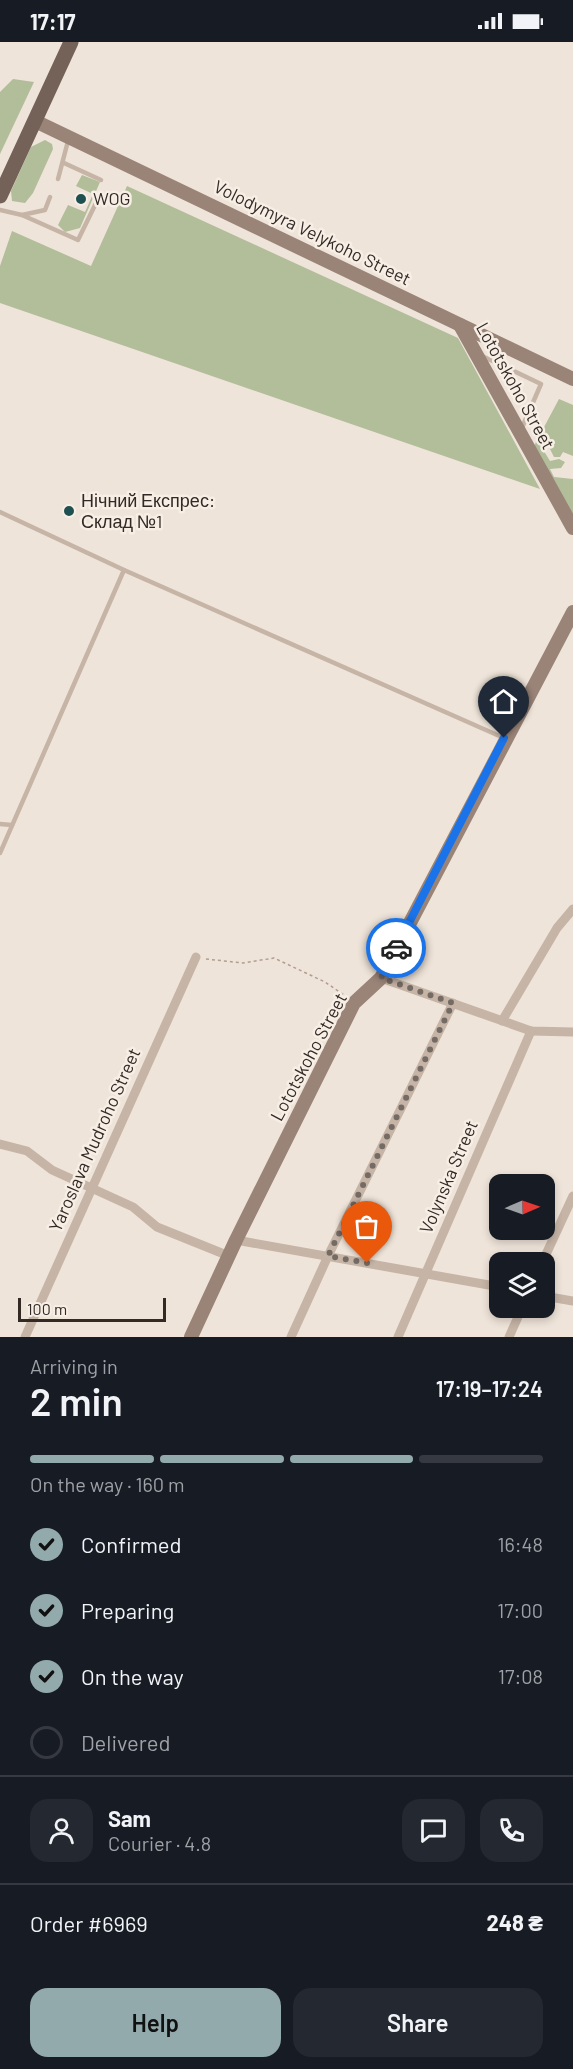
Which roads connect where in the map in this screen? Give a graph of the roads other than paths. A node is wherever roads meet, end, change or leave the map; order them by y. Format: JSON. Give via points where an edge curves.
{"nodes":[{"id":1,"x":71,"y":42,"type":"edge"},
{"id":2,"x":35,"y":121,"type":"junction"},
{"id":3,"x":69,"y":136,"type":"junction"},
{"id":4,"x":64,"y":163,"type":"junction"},
{"id":5,"x":58,"y":178,"type":"dead end"},
{"id":6,"x":101,"y":180,"type":"dead end"},
{"id":7,"x":0,"y":196,"type":"edge"},
{"id":8,"x":50,"y":197,"type":"dead end"},
{"id":9,"x":96,"y":203,"type":"dead end"},
{"id":10,"x":0,"y":210,"type":"edge"},
{"id":11,"x":22,"y":215,"type":"junction"},
{"id":12,"x":460,"y":325,"type":"junction"},
{"id":13,"x":476,"y":353,"type":"junction"},
{"id":14,"x":573,"y":379,"type":"edge"},
{"id":15,"x":520,"y":432,"type":"junction"},
{"id":16,"x":0,"y":512,"type":"edge"},
{"id":17,"x":573,"y":528,"type":"edge"},
{"id":18,"x":124,"y":570,"type":"junction"},
{"id":19,"x":573,"y":612,"type":"edge"},
{"id":20,"x":504,"y":738,"type":"junction"},
{"id":21,"x":0,"y":824,"type":"edge"},
{"id":22,"x":12,"y":825,"type":"junction"},
{"id":23,"x":0,"y":853,"type":"edge"},
{"id":24,"x":573,"y":909,"type":"edge"},
{"id":25,"x":196,"y":957,"type":"road end"},
{"id":26,"x":381,"y":978,"type":"junction"},
{"id":27,"x":453,"y":1003,"type":"junction"},
{"id":28,"x":502,"y":1021,"type":"junction"},
{"id":29,"x":531,"y":1031,"type":"junction"},
{"id":30,"x":573,"y":1032,"type":"edge"},
{"id":31,"x":0,"y":1144,"type":"edge"},
{"id":32,"x":92,"y":1188,"type":"junction"},
{"id":33,"x":573,"y":1196,"type":"edge"},
{"id":34,"x":236,"y":1240,"type":"junction"},
{"id":35,"x":547,"y":1252,"type":"edge"},
{"id":36,"x":229,"y":1256,"type":"junction"},
{"id":37,"x":328,"y":1256,"type":"junction"},
{"id":38,"x":426,"y":1273,"type":"junction"},
{"id":39,"x":489,"y":1285,"type":"edge"},
{"id":40,"x":555,"y":1298,"type":"edge"},
{"id":41,"x":573,"y":1301,"type":"edge"},
{"id":42,"x":518,"y":1318,"type":"edge"},
{"id":43,"x":25,"y":1337,"type":"edge"},
{"id":44,"x":191,"y":1337,"type":"edge"},
{"id":45,"x":291,"y":1337,"type":"edge"},
{"id":46,"x":398,"y":1337,"type":"edge"},
{"id":47,"x":509,"y":1337,"type":"edge"}],
"edges":[{"from":1,"to":2,"type":"main road"},
{"from":2,"to":3,"type":"street","name":"Volodymyra Velykoho Street"},
{"from":2,"to":7,"type":"main road"},
{"from":3,"to":4,"type":"lane"},
{"from":3,"to":12,"type":"street","name":"Volodymyra Velykoho Street"},
{"from":4,"to":5,"type":"lane"},
{"from":4,"to":6,"type":"lane"},
{"from":8,"to":11,"type":"lane","via":[[45,210]]},
{"from":9,"to":11,"type":"lane","via":[[78,240]]},
{"from":10,"to":11,"type":"lane"},
{"from":12,"to":13,"type":"street","name":"Lototskoho Street"},
{"from":12,"to":14,"type":"street","name":"Volodymyra Velykoho Street"},
{"from":13,"to":15,"type":"street","name":"Lototskoho Street"},
{"from":13,"to":15,"type":"lane","via":[[540,384]]},
{"from":15,"to":17,"type":"street","name":"Lototskoho Street"},
{"from":16,"to":18,"type":"lane"},
{"from":18,"to":20,"type":"lane"},
{"from":18,"to":22,"type":"lane"},
{"from":19,"to":20,"type":"street","name":"Lototskoho Street"},
{"from":20,"to":26,"type":"street","name":"Lototskoho Street"},
{"from":21,"to":22,"type":"lane"},
{"from":22,"to":23,"type":"lane"},
{"from":24,"to":28,"type":"street","via":[[557,928]]},
{"from":25,"to":32,"type":"street","name":"Yaroslava Mudroho Street"},
{"from":26,"to":27,"type":"street"},
{"from":26,"to":34,"type":"street","name":"Lototskoho Street","via":[[354,1003]]},
{"from":27,"to":28,"type":"street"},
{"from":27,"to":37,"type":"street"},
{"from":28,"to":29,"type":"street"},
{"from":29,"to":30,"type":"street"},
{"from":29,"to":38,"type":"street","name":"Volynska Street"},
{"from":31,"to":32,"type":"street","via":[[27,1151],[51,1170]]},
{"from":32,"to":36,"type":"street","via":[[133,1207],[157,1227]]},
{"from":32,"to":43,"type":"street","name":"Yaroslava Mudroho Street"},
{"from":33,"to":35,"type":"street"},
{"from":34,"to":36,"type":"street","name":"Lototskoho Street"},
{"from":34,"to":37,"type":"street"},
{"from":36,"to":44,"type":"street","name":"Lototskoho Street"},
{"from":37,"to":38,"type":"street"},
{"from":37,"to":45,"type":"street"},
{"from":38,"to":39,"type":"street"},
{"from":38,"to":46,"type":"street","name":"Volynska Street"},
{"from":40,"to":41,"type":"street"},
{"from":42,"to":47,"type":"street"}]}
